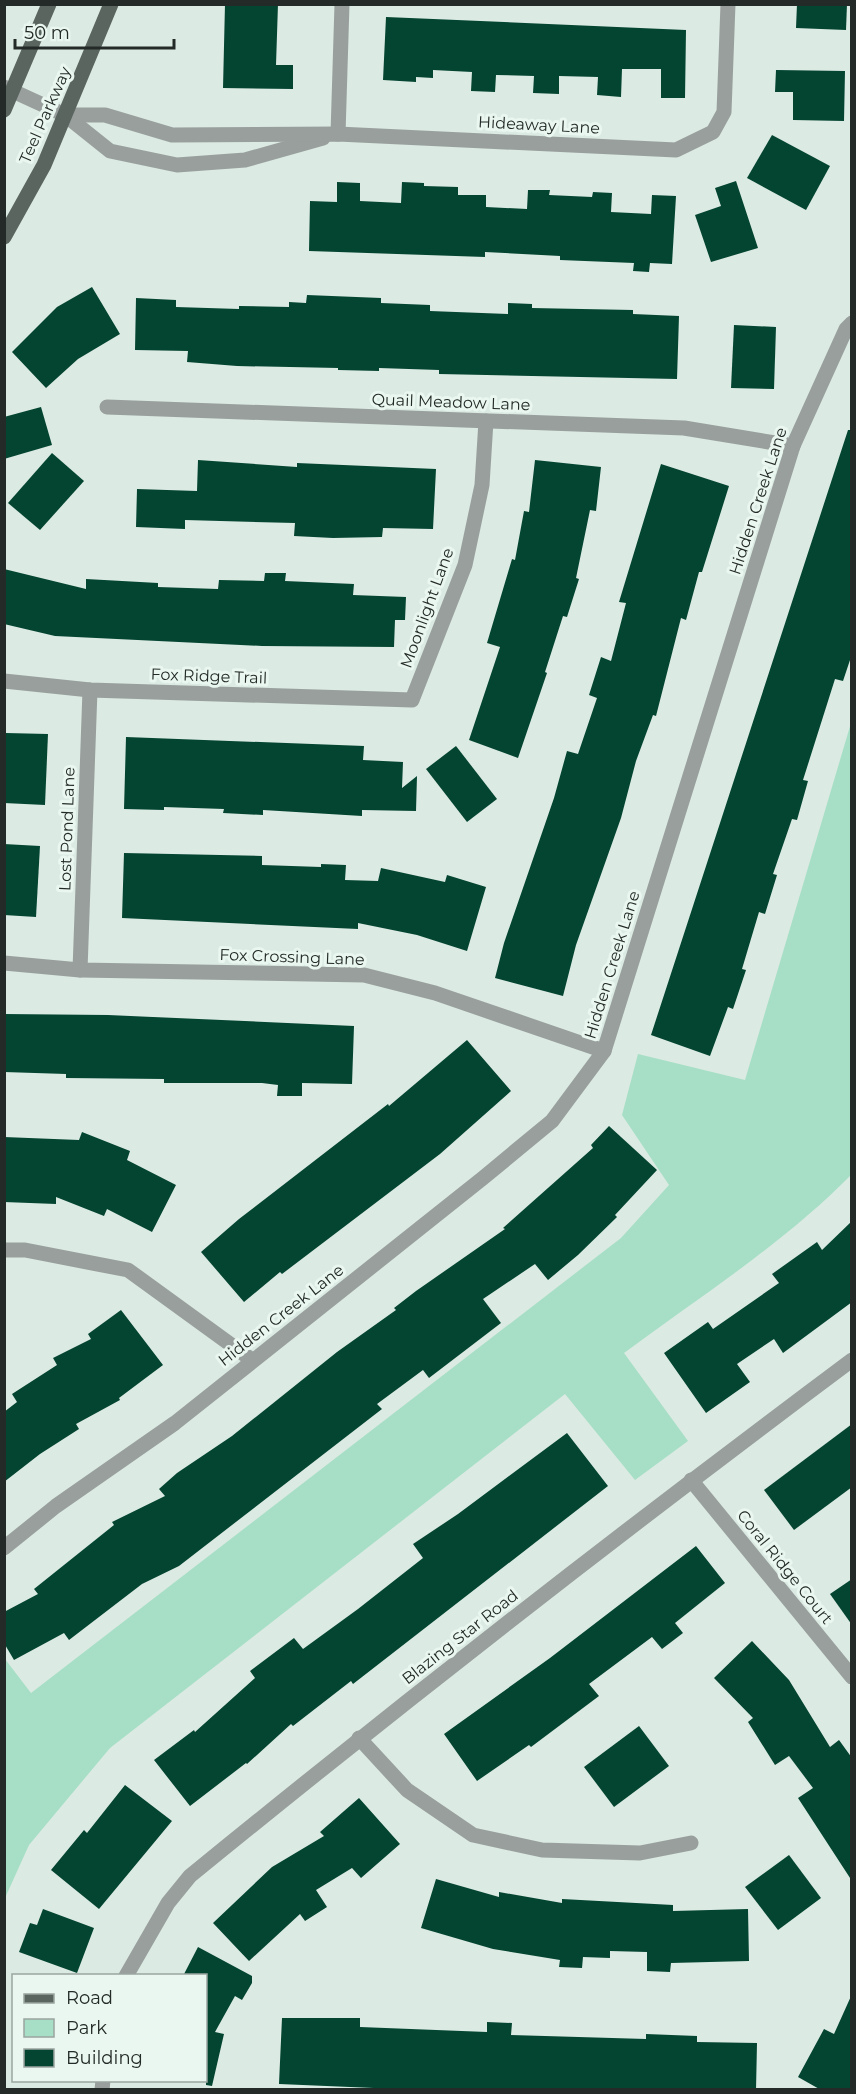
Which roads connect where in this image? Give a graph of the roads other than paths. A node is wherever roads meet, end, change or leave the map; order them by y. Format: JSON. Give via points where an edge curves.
{"nodes":[{"id":1,"x":49,"y":4,"type":"edge"},
{"id":2,"x":111,"y":4,"type":"edge"},
{"id":3,"x":342,"y":4,"type":"edge"},
{"id":4,"x":728,"y":4,"type":"edge"},
{"id":5,"x":9,"y":89,"type":"edge"},
{"id":6,"x":4,"y":110,"type":"edge"},
{"id":7,"x":65,"y":115,"type":"junction"},
{"id":8,"x":338,"y":134,"type":"junction"},
{"id":9,"x":4,"y":237,"type":"edge"},
{"id":10,"x":852,"y":323,"type":"edge"},
{"id":11,"x":107,"y":407,"type":"dead end"},
{"id":12,"x":486,"y":421,"type":"junction"},
{"id":13,"x":793,"y":446,"type":"junction"},
{"id":14,"x":4,"y":681,"type":"edge"},
{"id":15,"x":90,"y":690,"type":"junction"},
{"id":16,"x":412,"y":700,"type":"joint"},
{"id":17,"x":4,"y":963,"type":"edge"},
{"id":18,"x":80,"y":970,"type":"junction"},
{"id":19,"x":604,"y":1051,"type":"junction"},
{"id":20,"x":4,"y":1250,"type":"edge"},
{"id":21,"x":252,"y":1360,"type":"junction"},
{"id":22,"x":852,"y":1360,"type":"edge"},
{"id":23,"x":691,"y":1480,"type":"junction"},
{"id":24,"x":4,"y":1548,"type":"edge"},
{"id":25,"x":852,"y":1677,"type":"edge"},
{"id":26,"x":359,"y":1738,"type":"junction"},
{"id":27,"x":691,"y":1843,"type":"dead end"},
{"id":28,"x":127,"y":1974,"type":"edge"}],
"edges":[{"from":1,"to":5,"type":"main road"},
{"from":2,"to":7,"type":"main road","name":"Teel Parkway"},
{"from":3,"to":8,"type":"street"},
{"from":4,"to":8,"type":"street","name":"Hideaway Lane","via":[[724,112],[713,132],[676,150]]},
{"from":5,"to":6,"type":"main road"},
{"from":5,"to":7,"type":"street","name":"Hideaway Lane"},
{"from":7,"to":8,"type":"street","name":"Hideaway Lane","via":[[105,114],[172,135]]},
{"from":7,"to":8,"type":"street","name":"Hideaway Lane","via":[[110,151],[177,165],[245,160]]},
{"from":7,"to":9,"type":"main road","name":"Teel Parkway","via":[[44,165]]},
{"from":10,"to":13,"type":"street","name":"Hidden Creek Lane"},
{"from":11,"to":12,"type":"street","name":"Quail Meadow Lane"},
{"from":12,"to":13,"type":"street","name":"Quail Meadow Lane","via":[[684,428]]},
{"from":12,"to":16,"type":"street","name":"Moonlight Lane","via":[[482,485],[465,565]]},
{"from":13,"to":19,"type":"street","name":"Hidden Creek Lane"},
{"from":14,"to":15,"type":"street","name":"Fox Ridge Trail"},
{"from":15,"to":16,"type":"street","name":"Fox Ridge Trail"},
{"from":15,"to":18,"type":"street","name":"Lost Pond Lane"},
{"from":17,"to":18,"type":"street","name":"Fox Crossing Lane"},
{"from":18,"to":19,"type":"street","name":"Fox Crossing Lane","via":[[364,975],[435,993]]},
{"from":19,"to":21,"type":"street","name":"Hidden Creek Lane","via":[[552,1121]]},
{"from":20,"to":21,"type":"street","via":[[26,1250],[128,1270]]},
{"from":21,"to":24,"type":"street","name":"Hidden Creek Lane","via":[[176,1423],[56,1506]]},
{"from":22,"to":23,"type":"street","name":"Blazing Star Road"},
{"from":23,"to":25,"type":"street","name":"Coral Ridge Court"},
{"from":23,"to":26,"type":"street","name":"Blazing Star Road"},
{"from":26,"to":27,"type":"street","via":[[407,1790],[473,1835],[542,1850],[640,1853]]},
{"from":26,"to":28,"type":"street","name":"Blazing Star Road","via":[[190,1876],[168,1903]]}]}
